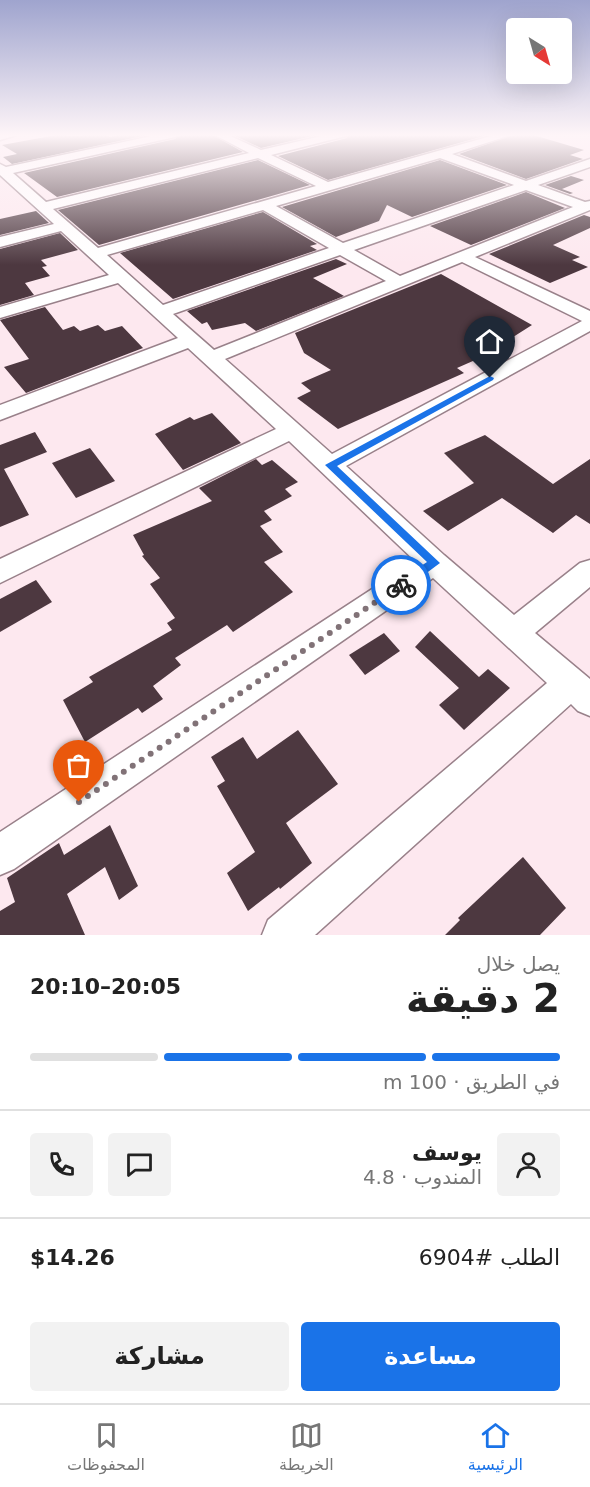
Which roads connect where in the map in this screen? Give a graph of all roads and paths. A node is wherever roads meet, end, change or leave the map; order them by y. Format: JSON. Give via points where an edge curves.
{"nodes":[{"id":1,"x":163,"y":178,"type":"edge"},
{"id":2,"x":309,"y":178,"type":"edge"},
{"id":3,"x":360,"y":178,"type":"edge"},
{"id":4,"x":505,"y":178,"type":"edge"},
{"id":5,"x":547,"y":178,"type":"edge"},
{"id":6,"x":6,"y":179,"type":"edge"},
{"id":7,"x":525,"y":185,"type":"junction"},
{"id":8,"x":328,"y":187,"type":"junction"},
{"id":9,"x":265,"y":205,"type":"junction"},
{"id":10,"x":587,"y":206,"type":"edge"},
{"id":11,"x":43,"y":207,"type":"junction"},
{"id":12,"x":63,"y":226,"type":"junction"},
{"id":13,"x":0,"y":242,"type":"edge"},
{"id":14,"x":342,"y":249,"type":"junction"},
{"id":15,"x":95,"y":254,"type":"junction"},
{"id":16,"x":461,"y":256,"type":"junction"},
{"id":17,"x":120,"y":277,"type":"junction"},
{"id":18,"x":399,"y":282,"type":"junction"},
{"id":19,"x":160,"y":312,"type":"junction"},
{"id":20,"x":0,"y":313,"type":"edge"},
{"id":21,"x":590,"y":318,"type":"edge"},
{"id":22,"x":590,"y":324,"type":"edge"},
{"id":23,"x":191,"y":340,"type":"junction"},
{"id":24,"x":210,"y":358,"type":"junction"},
{"id":25,"x":0,"y":413,"type":"edge"},
{"id":26,"x":291,"y":431,"type":"junction"},
{"id":27,"x":330,"y":465,"type":"junction"},
{"id":28,"x":435,"y":563,"type":"junction"},
{"id":29,"x":590,"y":571,"type":"edge"},
{"id":30,"x":0,"y":572,"type":"edge"},
{"id":31,"x":513,"y":633,"type":"junction"},
{"id":32,"x":581,"y":692,"type":"edge"},
{"id":33,"x":0,"y":855,"type":"edge"},
{"id":34,"x":283,"y":935,"type":"edge"}],
"edges":[{"from":1,"to":11,"type":"street"},
{"from":2,"to":8,"type":"street"},
{"from":3,"to":8,"type":"street"},
{"from":4,"to":7,"type":"street"},
{"from":5,"to":7,"type":"street"},
{"from":6,"to":11,"type":"street"},
{"from":7,"to":10,"type":"street"},
{"from":7,"to":14,"type":"street"},
{"from":8,"to":9,"type":"street"},
{"from":9,"to":14,"type":"street"},
{"from":9,"to":15,"type":"street"},
{"from":10,"to":16,"type":"street"},
{"from":11,"to":12,"type":"street"},
{"from":12,"to":13,"type":"street"},
{"from":12,"to":15,"type":"street"},
{"from":14,"to":18,"type":"street"},
{"from":14,"to":19,"type":"street"},
{"from":15,"to":17,"type":"street"},
{"from":16,"to":18,"type":"street"},
{"from":16,"to":21,"type":"street"},
{"from":17,"to":19,"type":"street"},
{"from":17,"to":20,"type":"street"},
{"from":18,"to":24,"type":"street"},
{"from":19,"to":23,"type":"street"},
{"from":22,"to":27,"type":"street"},
{"from":23,"to":24,"type":"street"},
{"from":23,"to":25,"type":"street"},
{"from":24,"to":26,"type":"street"},
{"from":26,"to":27,"type":"street"},
{"from":26,"to":30,"type":"street"},
{"from":27,"to":28,"type":"street"},
{"from":28,"to":31,"type":"street"},
{"from":28,"to":33,"type":"street"},
{"from":29,"to":31,"type":"street"},
{"from":31,"to":32,"type":"street"},
{"from":32,"to":34,"type":"street"}]}
